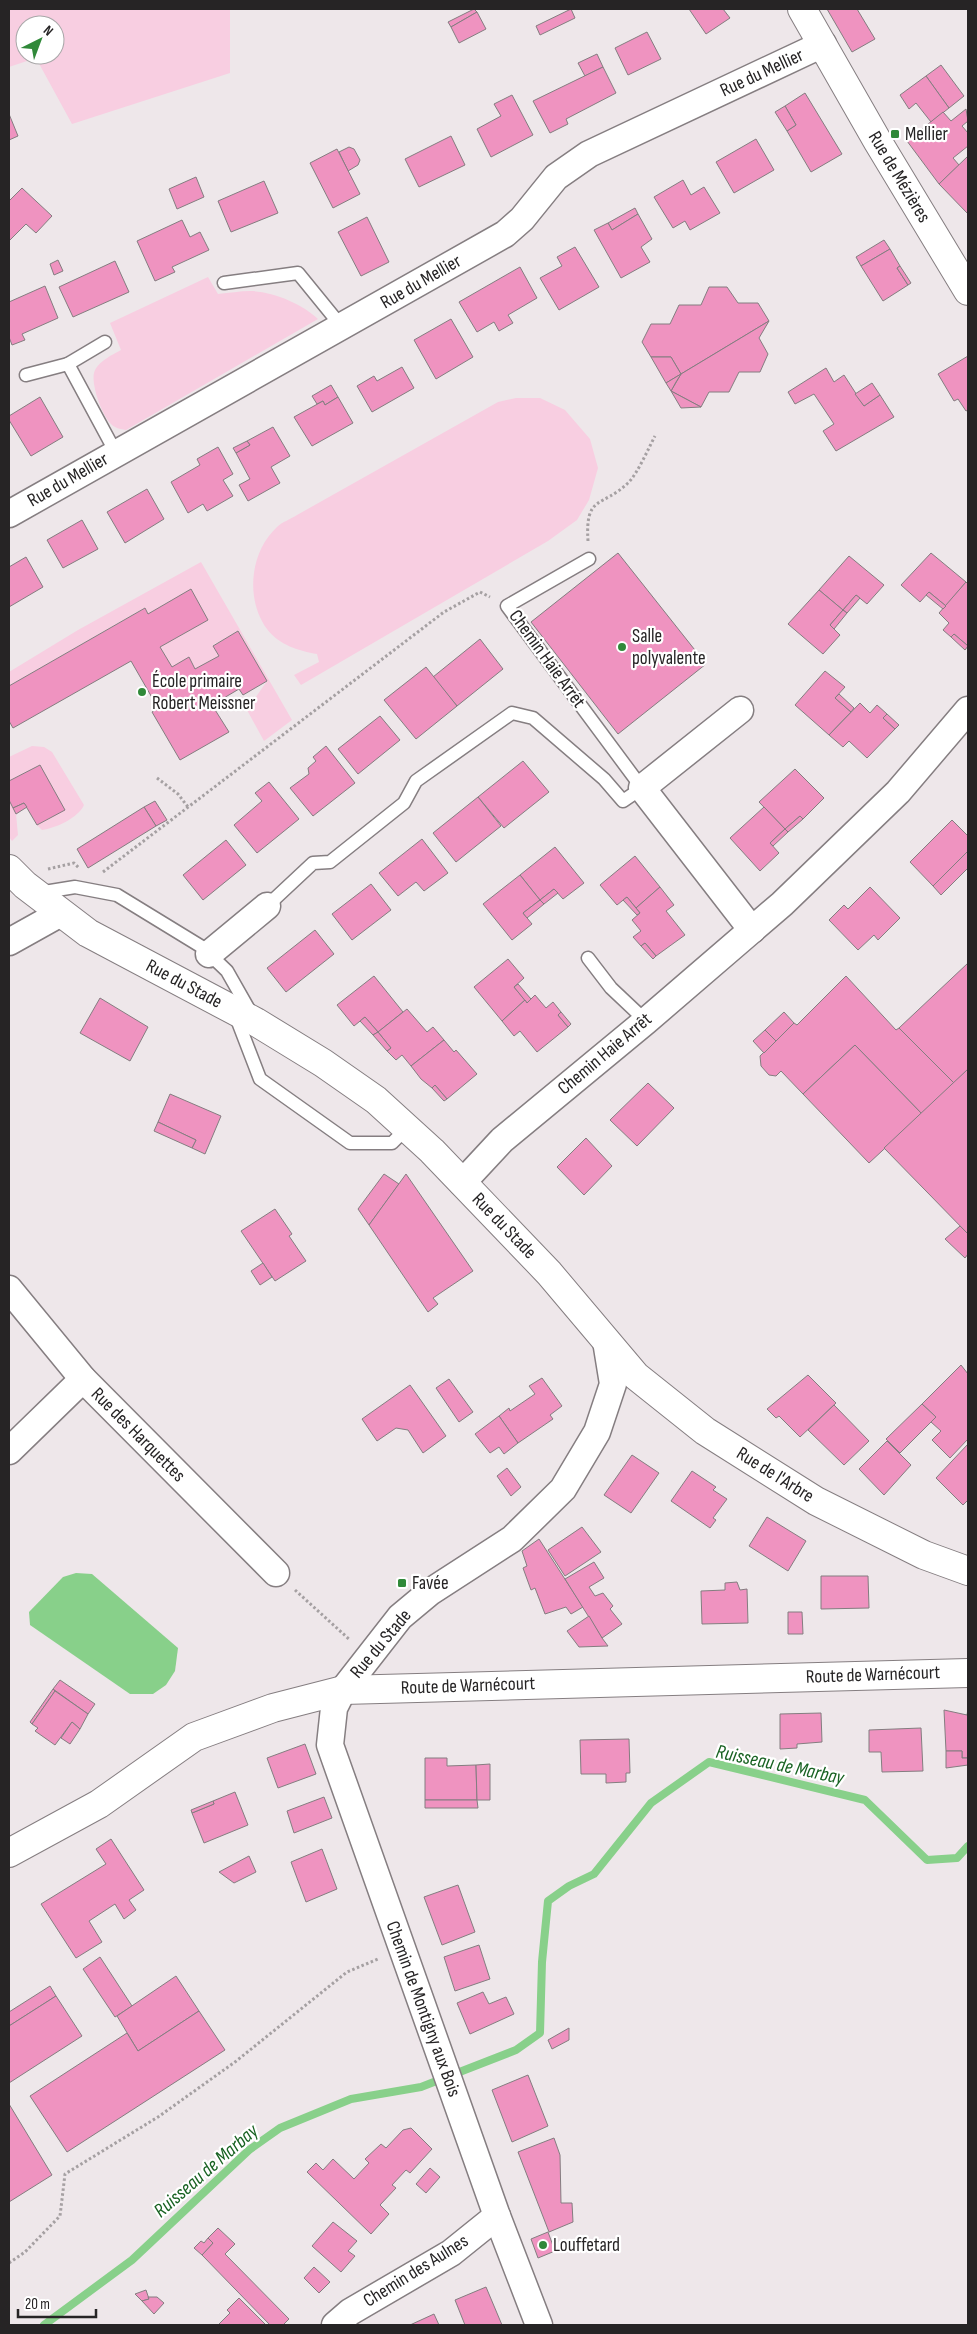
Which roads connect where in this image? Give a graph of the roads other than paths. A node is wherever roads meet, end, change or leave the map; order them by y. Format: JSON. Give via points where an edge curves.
{"nodes":[{"id":1,"x":802,"y":9,"type":"edge"},
{"id":2,"x":823,"y":44,"type":"junction"},
{"id":3,"x":224,"y":283,"type":"dead end"},
{"id":4,"x":968,"y":291,"type":"edge"},
{"id":5,"x":342,"y":327,"type":"junction"},
{"id":6,"x":106,"y":342,"type":"dead end"},
{"id":7,"x":68,"y":364,"type":"junction"},
{"id":8,"x":26,"y":375,"type":"dead end"},
{"id":9,"x":116,"y":453,"type":"junction"},
{"id":10,"x":9,"y":514,"type":"edge"},
{"id":11,"x":589,"y":559,"type":"road end"},
{"id":12,"x":740,"y":710,"type":"dead end"},
{"id":13,"x":968,"y":710,"type":"edge"},
{"id":14,"x":642,"y":788,"type":"junction"},
{"id":15,"x":23,"y":882,"type":"edge"},
{"id":16,"x":267,"y":906,"type":"joint"},
{"id":17,"x":62,"y":913,"type":"junction"},
{"id":18,"x":752,"y":930,"type":"junction"},
{"id":19,"x":9,"y":942,"type":"edge"},
{"id":20,"x":209,"y":954,"type":"junction"},
{"id":21,"x":588,"y":958,"type":"dead end"},
{"id":22,"x":244,"y":1016,"type":"junction"},
{"id":23,"x":646,"y":1021,"type":"junction"},
{"id":24,"x":407,"y":1128,"type":"junction"},
{"id":25,"x":462,"y":1183,"type":"junction"},
{"id":26,"x":9,"y":1289,"type":"edge"},
{"id":27,"x":606,"y":1341,"type":"junction"},
{"id":28,"x":83,"y":1379,"type":"junction"},
{"id":29,"x":9,"y":1451,"type":"edge"},
{"id":30,"x":968,"y":1571,"type":"edge"},
{"id":31,"x":276,"y":1573,"type":"road end"},
{"id":32,"x":968,"y":1673,"type":"edge"},
{"id":33,"x":343,"y":1690,"type":"junction"},
{"id":34,"x":9,"y":1853,"type":"edge"},
{"id":35,"x":497,"y":2216,"type":"junction"},
{"id":36,"x":335,"y":2325,"type":"edge"},
{"id":37,"x":539,"y":2325,"type":"edge"}],
"edges":[{"from":1,"to":2,"type":"street","name":"Rue de Mézières"},
{"from":2,"to":4,"type":"street","name":"Rue de Mézières"},
{"from":2,"to":5,"type":"street","name":"Rue du Mellier","via":[[589,154],[556,176],[522,219],[505,234]]},
{"from":3,"to":5,"type":"lane","via":[[298,273]]},
{"from":5,"to":9,"type":"street","name":"Rue du Mellier"},
{"from":6,"to":7,"type":"lane"},
{"from":7,"to":8,"type":"lane"},
{"from":7,"to":9,"type":"lane"},
{"from":9,"to":10,"type":"street","name":"Rue du Mellier"},
{"from":11,"to":14,"type":"lane","name":"Chemin Haie Arrêt","via":[[507,606]]},
{"from":12,"to":14,"type":"street"},
{"from":13,"to":18,"type":"street","name":"Chemin Haie Arrêt","via":[[898,792]]},
{"from":14,"to":16,"type":"lane","via":[[623,801],[604,779],[533,718],[512,713],[416,781],[404,803],[330,862],[313,863]]},
{"from":14,"to":18,"type":"street","name":"Chemin Haie Arrêt"},
{"from":15,"to":17,"type":"street","name":"Rue du Stade"},
{"from":15,"to":20,"type":"lane","via":[[117,895]]},
{"from":16,"to":20,"type":"street"},
{"from":17,"to":19,"type":"street"},
{"from":17,"to":22,"type":"street","name":"Rue du Stade","via":[[88,933]]},
{"from":18,"to":23,"type":"street","name":"Chemin Haie Arrêt"},
{"from":20,"to":22,"type":"lane","via":[[227,971]]},
{"from":21,"to":23,"type":"lane","via":[[611,988]]},
{"from":22,"to":24,"type":"street","name":"Rue du Stade","via":[[323,1063],[376,1100]]},
{"from":22,"to":24,"type":"lane","via":[[260,1078],[350,1142],[392,1143]]},
{"from":23,"to":25,"type":"street","name":"Chemin Haie Arrêt","via":[[502,1140]]},
{"from":24,"to":25,"type":"street","name":"Rue du Stade"},
{"from":25,"to":27,"type":"street","name":"Rue du Stade","via":[[549,1273]]},
{"from":26,"to":28,"type":"street","name":"Rue des Harquettes"},
{"from":27,"to":30,"type":"street","name":"Rue de l'Arbre","via":[[636,1376],[705,1432],[816,1501],[924,1555]]},
{"from":27,"to":33,"type":"street","name":"Rue du Stade","via":[[613,1384],[597,1432],[563,1489],[512,1539],[430,1592],[400,1616]]},
{"from":28,"to":29,"type":"street"},
{"from":28,"to":31,"type":"street","name":"Rue des Harquettes"},
{"from":32,"to":33,"type":"street","name":"Route de Warnécourt"},
{"from":33,"to":34,"type":"street","name":"Route de Warnécourt","via":[[273,1708],[194,1737],[98,1804]]},
{"from":33,"to":35,"type":"street","name":"Chemin de Montigny aux Bois","via":[[334,1708],[330,1745]]},
{"from":35,"to":36,"type":"street","name":"Chemin des Aulnes","via":[[451,2252],[350,2312]]},
{"from":35,"to":37,"type":"street","name":"Chemin de Montigny aux Bois"}]}
